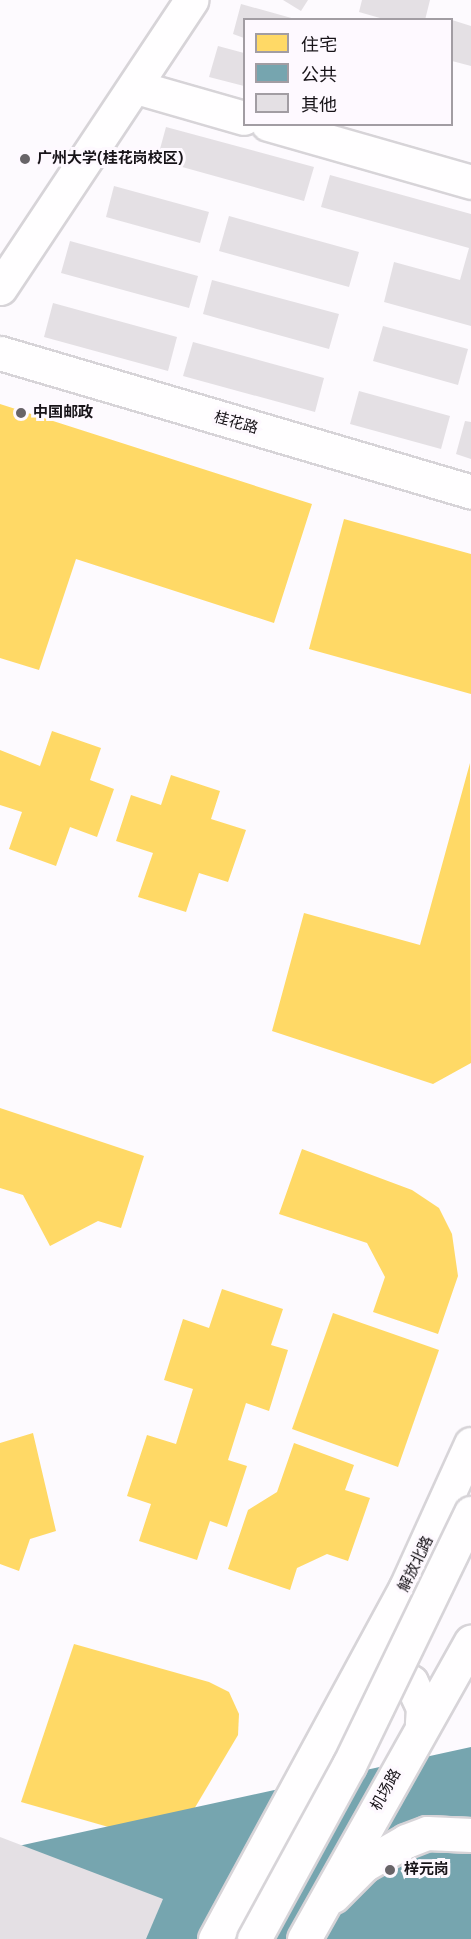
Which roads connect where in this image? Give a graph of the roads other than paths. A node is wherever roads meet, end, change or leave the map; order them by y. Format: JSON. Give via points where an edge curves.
{"nodes":[{"id":1,"x":191,"y":0,"type":"edge"},
{"id":2,"x":136,"y":87,"type":"junction"},
{"id":3,"x":243,"y":118,"type":"edge"},
{"id":4,"x":275,"y":126,"type":"edge"},
{"id":5,"x":471,"y":182,"type":"edge"},
{"id":6,"x":0,"y":288,"type":"edge"},
{"id":7,"x":0,"y":353,"type":"edge"},
{"id":8,"x":471,"y":492,"type":"edge"},
{"id":9,"x":471,"y":1444,"type":"edge"},
{"id":10,"x":471,"y":1513,"type":"edge"},
{"id":11,"x":471,"y":1642,"type":"edge"},
{"id":12,"x":356,"y":1681,"type":"junction"},
{"id":13,"x":422,"y":1724,"type":"junction"},
{"id":14,"x":471,"y":1836,"type":"edge"},
{"id":15,"x":310,"y":1928,"type":"edge"},
{"id":16,"x":215,"y":1939,"type":"edge"},
{"id":17,"x":254,"y":1939,"type":"edge"}],
"edges":[{"from":1,"to":2,"type":"main road"},
{"from":2,"to":3,"type":"main road"},
{"from":2,"to":6,"type":"main road"},
{"from":4,"to":5,"type":"main road"},
{"from":7,"to":8,"type":"main road","name":"桂花路"},
{"from":9,"to":12,"type":"main road","name":"解放北路","via":[[406,1587]]},
{"from":10,"to":17,"type":"main road","bridge":true,"via":[[349,1765]]},
{"from":11,"to":13,"type":"main road","name":"机场路"},
{"from":12,"to":13,"type":"main road","via":[[380,1672],[397,1674],[411,1682],[423,1708]]},
{"from":12,"to":16,"type":"main road"},
{"from":13,"to":15,"type":"main road","name":"机场路"},
{"from":14,"to":15,"type":"main road","via":[[427,1833],[383,1852],[342,1886]]}]}
